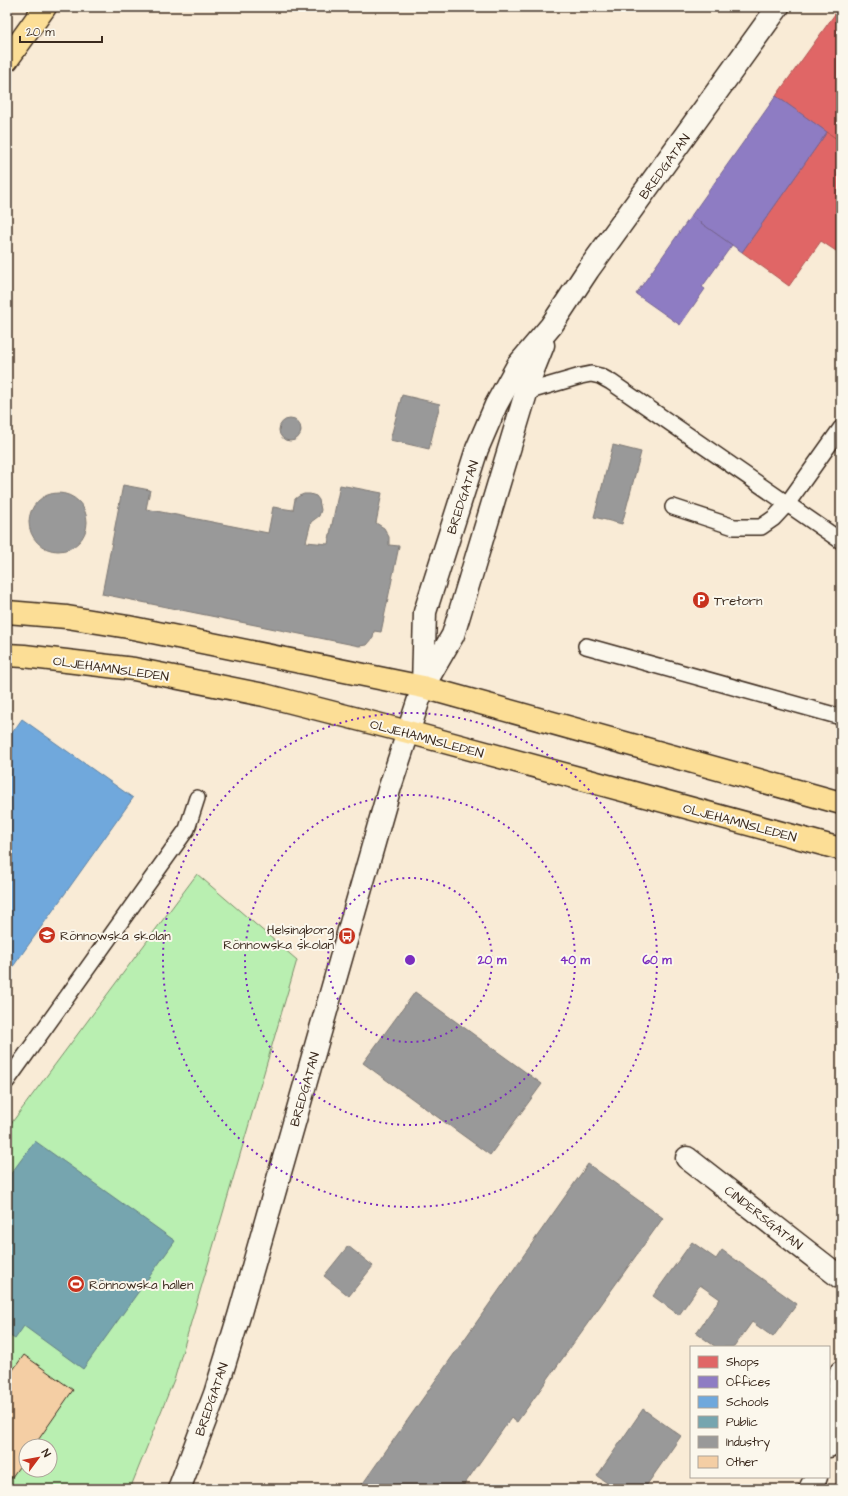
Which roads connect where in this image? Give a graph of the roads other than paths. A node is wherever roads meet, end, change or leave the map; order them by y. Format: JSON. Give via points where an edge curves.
{"nodes":[{"id":1,"x":45,"y":7,"type":"edge"},
{"id":2,"x":778,"y":7,"type":"edge"},
{"id":3,"x":7,"y":60,"type":"edge"},
{"id":4,"x":551,"y":326,"type":"junction"},
{"id":5,"x":526,"y":392,"type":"junction"},
{"id":6,"x":841,"y":428,"type":"edge"},
{"id":7,"x":787,"y":504,"type":"junction"},
{"id":8,"x":673,"y":506,"type":"dead end"},
{"id":9,"x":841,"y":541,"type":"edge"},
{"id":10,"x":7,"y":612,"type":"edge"},
{"id":11,"x":586,"y":646,"type":"dead end"},
{"id":12,"x":7,"y":655,"type":"edge"},
{"id":13,"x":423,"y":687,"type":"junction"},
{"id":14,"x":841,"y":717,"type":"edge"},
{"id":15,"x":408,"y":732,"type":"junction"},
{"id":16,"x":197,"y":798,"type":"dead end"},
{"id":17,"x":841,"y":802,"type":"edge"},
{"id":18,"x":841,"y":849,"type":"edge"},
{"id":19,"x":7,"y":1081,"type":"edge"},
{"id":20,"x":687,"y":1158,"type":"dead end"},
{"id":21,"x":841,"y":1278,"type":"edge"},
{"id":22,"x":841,"y":1372,"type":"edge"},
{"id":23,"x":830,"y":1444,"type":"edge"},
{"id":24,"x":816,"y":1478,"type":"edge"},
{"id":25,"x":179,"y":1489,"type":"edge"},
{"id":26,"x":810,"y":1489,"type":"edge"}],
"edges":[{"from":1,"to":3,"type":"highway"},
{"from":2,"to":4,"type":"street","name":"BREDGATAN","via":[[588,270]]},
{"from":4,"to":5,"type":"street","name":"BREDGATAN","via":[[532,370]]},
{"from":4,"to":13,"type":"street","name":"BREDGATAN","via":[[518,365],[496,405],[477,449],[425,612]]},
{"from":5,"to":7,"type":"lane","via":[[581,376],[600,376]]},
{"from":5,"to":13,"type":"street","name":"BREDGATAN","via":[[453,635]]},
{"from":6,"to":7,"type":"lane"},
{"from":7,"to":8,"type":"lane","via":[[761,527],[734,527]]},
{"from":7,"to":9,"type":"lane"},
{"from":10,"to":13,"type":"highway","via":[[67,617],[128,627]]},
{"from":11,"to":14,"type":"lane"},
{"from":12,"to":15,"type":"highway","name":"OLJEHAMNSLEDEN","via":[[134,669],[235,688]]},
{"from":13,"to":15,"type":"street","name":"BREDGATAN"},
{"from":13,"to":17,"type":"highway"},
{"from":15,"to":18,"type":"highway","name":"OLJEHAMNSLEDEN"},
{"from":15,"to":25,"type":"street","name":"BREDGATAN","via":[[387,796],[239,1316]]},
{"from":16,"to":19,"type":"lane","via":[[187,830]]},
{"from":20,"to":21,"type":"street","name":"CINDERSGATAN"},
{"from":22,"to":23,"type":"street"},
{"from":24,"to":26,"type":"street"}]}
